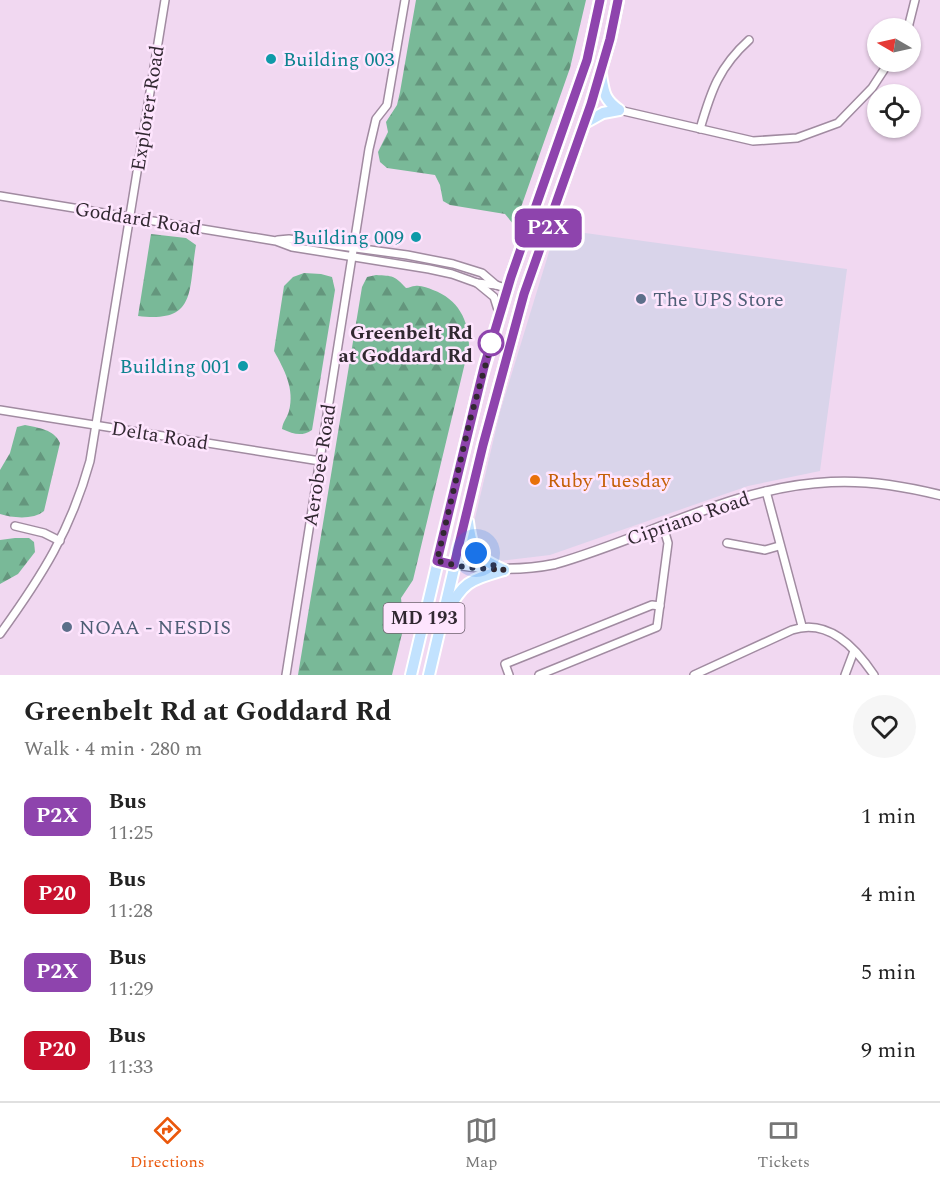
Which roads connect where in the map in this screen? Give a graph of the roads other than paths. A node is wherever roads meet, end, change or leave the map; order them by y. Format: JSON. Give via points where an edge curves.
{"nodes":[{"id":1,"x":165,"y":0,"type":"edge"},
{"id":2,"x":405,"y":0,"type":"edge"},
{"id":3,"x":600,"y":0,"type":"edge"},
{"id":4,"x":618,"y":0,"type":"edge"},
{"id":5,"x":915,"y":0,"type":"edge"},
{"id":6,"x":910,"y":18,"type":"edge"},
{"id":7,"x":749,"y":40,"type":"dead end"},
{"id":8,"x":601,"y":72,"type":"junction"},
{"id":9,"x":882,"y":72,"type":"edge"},
{"id":10,"x":619,"y":110,"type":"junction"},
{"id":11,"x":585,"y":123,"type":"junction"},
{"id":12,"x":700,"y":129,"type":"junction"},
{"id":13,"x":0,"y":196,"type":"edge"},
{"id":14,"x":130,"y":216,"type":"junction"},
{"id":15,"x":353,"y":252,"type":"junction"},
{"id":16,"x":477,"y":283,"type":"junction"},
{"id":17,"x":496,"y":285,"type":"junction"},
{"id":18,"x":508,"y":289,"type":"junction"},
{"id":19,"x":500,"y":314,"type":"junction"},
{"id":20,"x":0,"y":410,"type":"edge"},
{"id":21,"x":96,"y":425,"type":"junction"},
{"id":22,"x":320,"y":461,"type":"junction"},
{"id":23,"x":766,"y":491,"type":"junction"},
{"id":24,"x":940,"y":495,"type":"edge"},
{"id":25,"x":467,"y":512,"type":"junction"},
{"id":26,"x":15,"y":526,"type":"dead end"},
{"id":27,"x":663,"y":526,"type":"junction"},
{"id":28,"x":60,"y":541,"type":"junction"},
{"id":29,"x":727,"y":543,"type":"dead end"},
{"id":30,"x":779,"y":546,"type":"junction"},
{"id":31,"x":437,"y":561,"type":"junction"},
{"id":32,"x":454,"y":565,"type":"junction"},
{"id":33,"x":504,"y":570,"type":"junction"},
{"id":34,"x":660,"y":606,"type":"junction"},
{"id":35,"x":440,"y":626,"type":"junction"},
{"id":36,"x":802,"y":626,"type":"junction"},
{"id":37,"x":0,"y":634,"type":"edge"},
{"id":38,"x":854,"y":651,"type":"junction"},
{"id":39,"x":714,"y":667,"type":"junction"},
{"id":40,"x":286,"y":675,"type":"edge"},
{"id":41,"x":411,"y":675,"type":"edge"},
{"id":42,"x":429,"y":675,"type":"edge"},
{"id":43,"x":509,"y":675,"type":"edge"},
{"id":44,"x":539,"y":675,"type":"edge"},
{"id":45,"x":694,"y":675,"type":"edge"},
{"id":46,"x":717,"y":675,"type":"edge"},
{"id":47,"x":845,"y":675,"type":"edge"},
{"id":48,"x":874,"y":675,"type":"edge"}],
"edges":[{"from":1,"to":14,"type":"street","name":"Explorer Road"},
{"from":2,"to":15,"type":"street","name":"Aerobee Road","via":[[387,105],[373,127]]},
{"from":3,"to":18,"type":"main road","number":"MD 193","via":[[587,60]]},
{"from":4,"to":8,"type":"main road","number":"MD 193"},
{"from":5,"to":6,"type":"street"},
{"from":7,"to":12,"type":"street","via":[[720,74]]},
{"from":8,"to":10,"type":"main road","via":[[604,96]]},
{"from":8,"to":11,"type":"main road","number":"MD 193"},
{"from":9,"to":12,"type":"street","via":[[838,123],[797,138],[753,141]]},
{"from":10,"to":11,"type":"main road"},
{"from":10,"to":12,"type":"street"},
{"from":11,"to":25,"type":"main road","number":"MD 193","via":[[524,294]]},
{"from":13,"to":14,"type":"street","name":"Goddard Road"},
{"from":14,"to":15,"type":"street","name":"Goddard Road","via":[[292,247]]},
{"from":14,"to":21,"type":"street","name":"Explorer Road"},
{"from":15,"to":16,"type":"street","name":"Goddard Road"},
{"from":15,"to":17,"type":"street","name":"Goddard Road","via":[[453,264],[482,273]]},
{"from":15,"to":22,"type":"street","name":"Aerobee Road"},
{"from":16,"to":17,"type":"street","name":"Goddard Road"},
{"from":16,"to":19,"type":"street","name":"Goddard Road","via":[[494,297]]},
{"from":17,"to":18,"type":"street","name":"Goddard Road"},
{"from":18,"to":19,"type":"main road","number":"MD 193"},
{"from":19,"to":31,"type":"main road","number":"MD 193"},
{"from":20,"to":21,"type":"street","name":"Delta Road"},
{"from":21,"to":22,"type":"street","name":"Delta Road"},
{"from":21,"to":28,"type":"street","name":"Explorer Road","via":[[82,488]]},
{"from":22,"to":40,"type":"street","name":"Aerobee Road"},
{"from":23,"to":24,"type":"street","name":"Cipriano Road","via":[[862,481]]},
{"from":23,"to":27,"type":"street","name":"Cipriano Road"},
{"from":23,"to":30,"type":"street"},
{"from":25,"to":32,"type":"main road","number":"MD 193"},
{"from":25,"to":33,"type":"main road","via":[[470,540],[476,553]]},
{"from":26,"to":28,"type":"street"},
{"from":27,"to":33,"type":"street","name":"Cipriano Road","via":[[561,562]]},
{"from":27,"to":34,"type":"street","via":[[668,543]]},
{"from":28,"to":37,"type":"street","name":"Explorer Road","via":[[33,589]]},
{"from":29,"to":30,"type":"street","via":[[765,550]]},
{"from":30,"to":36,"type":"street"},
{"from":31,"to":32,"type":"street","name":"Cipriano Road"},
{"from":31,"to":41,"type":"main road","number":"MD 193"},
{"from":32,"to":33,"type":"street","name":"Cipriano Road"},
{"from":32,"to":35,"type":"main road","number":"MD 193"},
{"from":33,"to":35,"type":"main road","via":[[467,584]]},
{"from":34,"to":43,"type":"street","via":[[652,604],[505,664]]},
{"from":34,"to":44,"type":"street","via":[[657,627]]},
{"from":35,"to":42,"type":"main road","number":"MD 193"},
{"from":36,"to":38,"type":"street","via":[[815,626],[837,635]]},
{"from":36,"to":39,"type":"street"},
{"from":38,"to":47,"type":"street"},
{"from":38,"to":48,"type":"street"},
{"from":39,"to":45,"type":"street"},
{"from":39,"to":46,"type":"street"}]}
